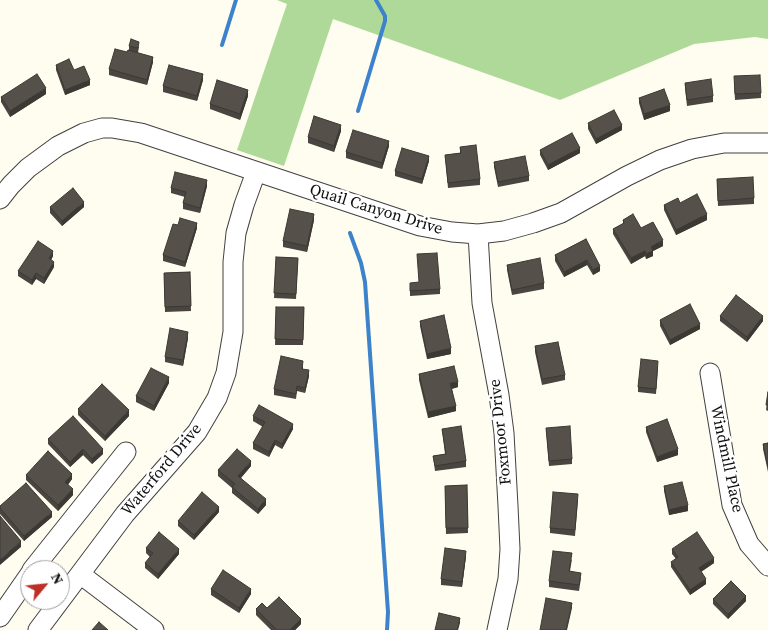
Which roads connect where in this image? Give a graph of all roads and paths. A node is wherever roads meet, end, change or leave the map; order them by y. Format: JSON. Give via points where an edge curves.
{"nodes":[{"id":1,"x":768,"y":143,"type":"edge"},
{"id":2,"x":256,"y":172,"type":"junction"},
{"id":3,"x":0,"y":199,"type":"edge"},
{"id":4,"x":478,"y":234,"type":"junction"},
{"id":5,"x":710,"y":373,"type":"dead end"},
{"id":6,"x":126,"y":452,"type":"dead end"},
{"id":7,"x":40,"y":560,"type":"edge"},
{"id":8,"x":768,"y":566,"type":"edge"},
{"id":9,"x":80,"y":574,"type":"junction"},
{"id":10,"x":20,"y":588,"type":"edge"},
{"id":11,"x":0,"y":617,"type":"edge"},
{"id":12,"x":38,"y":630,"type":"edge"},
{"id":13,"x":154,"y":630,"type":"edge"},
{"id":14,"x":497,"y":630,"type":"edge"}],
"edges":[{"from":1,"to":4,"type":"street","name":"Quail Canyon Drive","via":[[692,149],[627,176],[561,213],[533,224]]},
{"from":2,"to":3,"type":"street","name":"Quail Canyon Drive","via":[[141,133],[102,128],[84,132],[58,146],[28,168]]},
{"from":2,"to":4,"type":"street","name":"Quail Canyon Drive","via":[[420,226]]},
{"from":2,"to":9,"type":"street","name":"Waterford Drive","via":[[236,233],[233,332],[226,372],[217,398],[197,432],[125,514]]},
{"from":4,"to":14,"type":"street","name":"Foxmoor Drive","via":[[482,303],[504,433],[508,506],[508,579]]},
{"from":5,"to":8,"type":"street","name":"Windmill Place","via":[[732,505],[749,544]]},
{"from":6,"to":7,"type":"street"},
{"from":9,"to":12,"type":"street","name":"Waterford Drive"},
{"from":9,"to":13,"type":"street"},
{"from":10,"to":11,"type":"street"}]}
